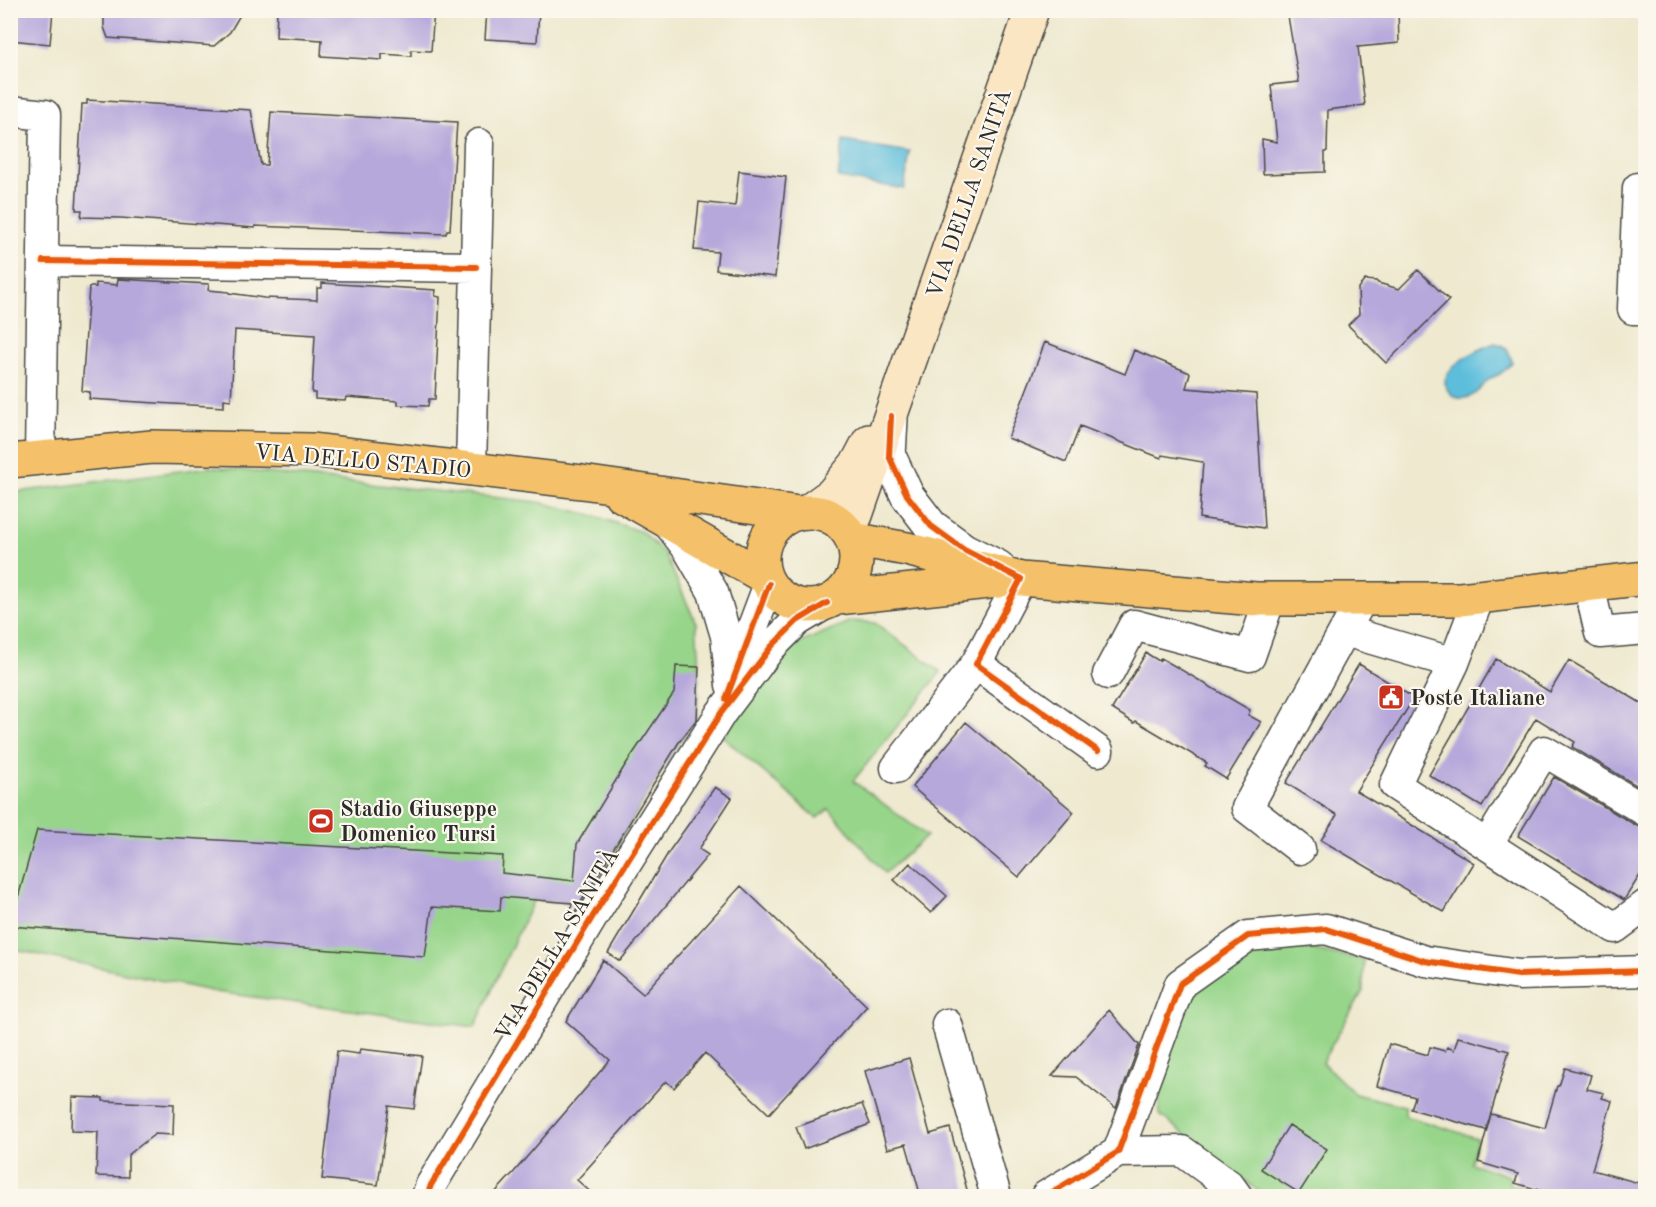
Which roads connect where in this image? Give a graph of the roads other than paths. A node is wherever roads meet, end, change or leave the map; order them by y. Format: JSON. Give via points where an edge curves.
{"nodes":[{"id":1,"x":1032,"y":10,"type":"edge"},
{"id":2,"x":10,"y":111,"type":"edge"},
{"id":3,"x":479,"y":144,"type":"dead end"},
{"id":4,"x":1646,"y":188,"type":"edge"},
{"id":5,"x":43,"y":261,"type":"junction"},
{"id":6,"x":476,"y":267,"type":"junction"},
{"id":7,"x":1646,"y":309,"type":"edge"},
{"id":8,"x":905,"y":376,"type":"junction"},
{"id":9,"x":891,"y":416,"type":"junction"},
{"id":10,"x":25,"y":459,"type":"edge"},
{"id":11,"x":471,"y":469,"type":"junction"},
{"id":12,"x":606,"y":486,"type":"junction"},
{"id":13,"x":803,"y":513,"type":"junction"},
{"id":14,"x":668,"y":523,"type":"junction"},
{"id":15,"x":850,"y":535,"type":"junction"},
{"id":16,"x":1646,"y":578,"type":"edge"},
{"id":17,"x":1021,"y":579,"type":"junction"},
{"id":18,"x":767,"y":580,"type":"junction"},
{"id":19,"x":1589,"y":585,"type":"junction"},
{"id":20,"x":1479,"y":597,"type":"junction"},
{"id":21,"x":1270,"y":599,"type":"junction"},
{"id":22,"x":1362,"y":599,"type":"junction"},
{"id":23,"x":832,"y":601,"type":"junction"},
{"id":24,"x":1646,"y":629,"type":"edge"},
{"id":25,"x":1345,"y":631,"type":"junction"},
{"id":26,"x":1454,"y":663,"type":"junction"},
{"id":27,"x":976,"y":664,"type":"junction"},
{"id":28,"x":1108,"y":674,"type":"dead end"},
{"id":29,"x":731,"y":685,"type":"junction"},
{"id":30,"x":721,"y":713,"type":"junction"},
{"id":31,"x":1098,"y":751,"type":"dead end"},
{"id":32,"x":896,"y":768,"type":"dead end"},
{"id":33,"x":1646,"y":811,"type":"edge"},
{"id":34,"x":1487,"y":845,"type":"junction"},
{"id":35,"x":1300,"y":849,"type":"dead end"},
{"id":36,"x":1646,"y":905,"type":"edge"},
{"id":37,"x":1646,"y":971,"type":"edge"},
{"id":38,"x":947,"y":1024,"type":"dead end"},
{"id":39,"x":1118,"y":1152,"type":"junction"},
{"id":40,"x":427,"y":1197,"type":"edge"},
{"id":41,"x":996,"y":1197,"type":"edge"},
{"id":42,"x":1046,"y":1197,"type":"edge"},
{"id":43,"x":1237,"y":1197,"type":"edge"}],
"edges":[{"from":1,"to":8,"type":"main road","name":"VIA DELLA SANITÀ"},
{"from":2,"to":5,"type":"street","via":[[45,115]]},
{"from":3,"to":6,"type":"street"},
{"from":4,"to":7,"type":"street","via":[[1638,188],[1633,309]]},
{"from":5,"to":6,"type":"street"},
{"from":5,"to":10,"type":"street"},
{"from":6,"to":11,"type":"street"},
{"from":8,"to":9,"type":"main road","name":"VIA DELLA SANITÀ"},
{"from":8,"to":13,"type":"main road","name":"VIA DELLA SANITÀ","via":[[858,462],[832,494]]},
{"from":9,"to":15,"type":"main road","name":"VIA DELLA SANITÀ"},
{"from":9,"to":17,"type":"street","via":[[889,456],[907,495],[931,526],[964,549]]},
{"from":10,"to":11,"type":"main road","name":"VIA DELLO STADIO","via":[[152,447],[310,450]]},
{"from":11,"to":12,"type":"main road","name":"VIA DELLO STADIO"},
{"from":12,"to":13,"type":"main road","name":"VIA DELLO STADIO"},
{"from":12,"to":14,"type":"main road","name":"VIA DELLO STADIO"},
{"from":13,"to":15,"type":"main road","via":[[822,514]]},
{"from":13,"to":18,"type":"main road","via":[[785,519],[766,539],[763,567]]},
{"from":14,"to":18,"type":"main road","name":"VIA DELLO STADIO"},
{"from":14,"to":29,"type":"street","name":"VIA DELLO STADIO","via":[[713,592],[726,636]]},
{"from":15,"to":17,"type":"main road"},
{"from":15,"to":23,"type":"main road","via":[[856,555],[855,571],[848,586]]},
{"from":16,"to":19,"type":"main road"},
{"from":17,"to":21,"type":"main road"},
{"from":17,"to":23,"type":"main road"},
{"from":17,"to":27,"type":"street"},
{"from":18,"to":23,"type":"main road","via":[[786,600],[799,605],[813,607]]},
{"from":18,"to":29,"type":"street","name":"VIA DELLA SANITÀ"},
{"from":19,"to":20,"type":"main road"},
{"from":19,"to":24,"type":"street","via":[[1600,633]]},
{"from":20,"to":22,"type":"main road"},
{"from":20,"to":26,"type":"street"},
{"from":21,"to":22,"type":"main road"},
{"from":21,"to":28,"type":"street","via":[[1250,656],[1134,625]]},
{"from":22,"to":25,"type":"street"},
{"from":23,"to":30,"type":"street","name":"VIA DELLA SANITÀ","via":[[797,621],[771,647]]},
{"from":25,"to":26,"type":"street"},
{"from":25,"to":35,"type":"street","via":[[1247,808]]},
{"from":26,"to":34,"type":"street","via":[[1395,785]]},
{"from":27,"to":31,"type":"street"},
{"from":27,"to":32,"type":"street"},
{"from":29,"to":30,"type":"street","name":"VIA DELLA SANITÀ"},
{"from":30,"to":40,"type":"street","name":"VIA DELLA SANITÀ","via":[[593,916]]},
{"from":33,"to":34,"type":"street","via":[[1544,751]]},
{"from":34,"to":36,"type":"street","via":[[1615,928]]},
{"from":37,"to":39,"type":"street","via":[[1519,975],[1425,962],[1326,929],[1248,936],[1180,984]]},
{"from":38,"to":41,"type":"street"},
{"from":39,"to":42,"type":"street"},
{"from":39,"to":43,"type":"street","via":[[1182,1151],[1229,1185]]}]}
